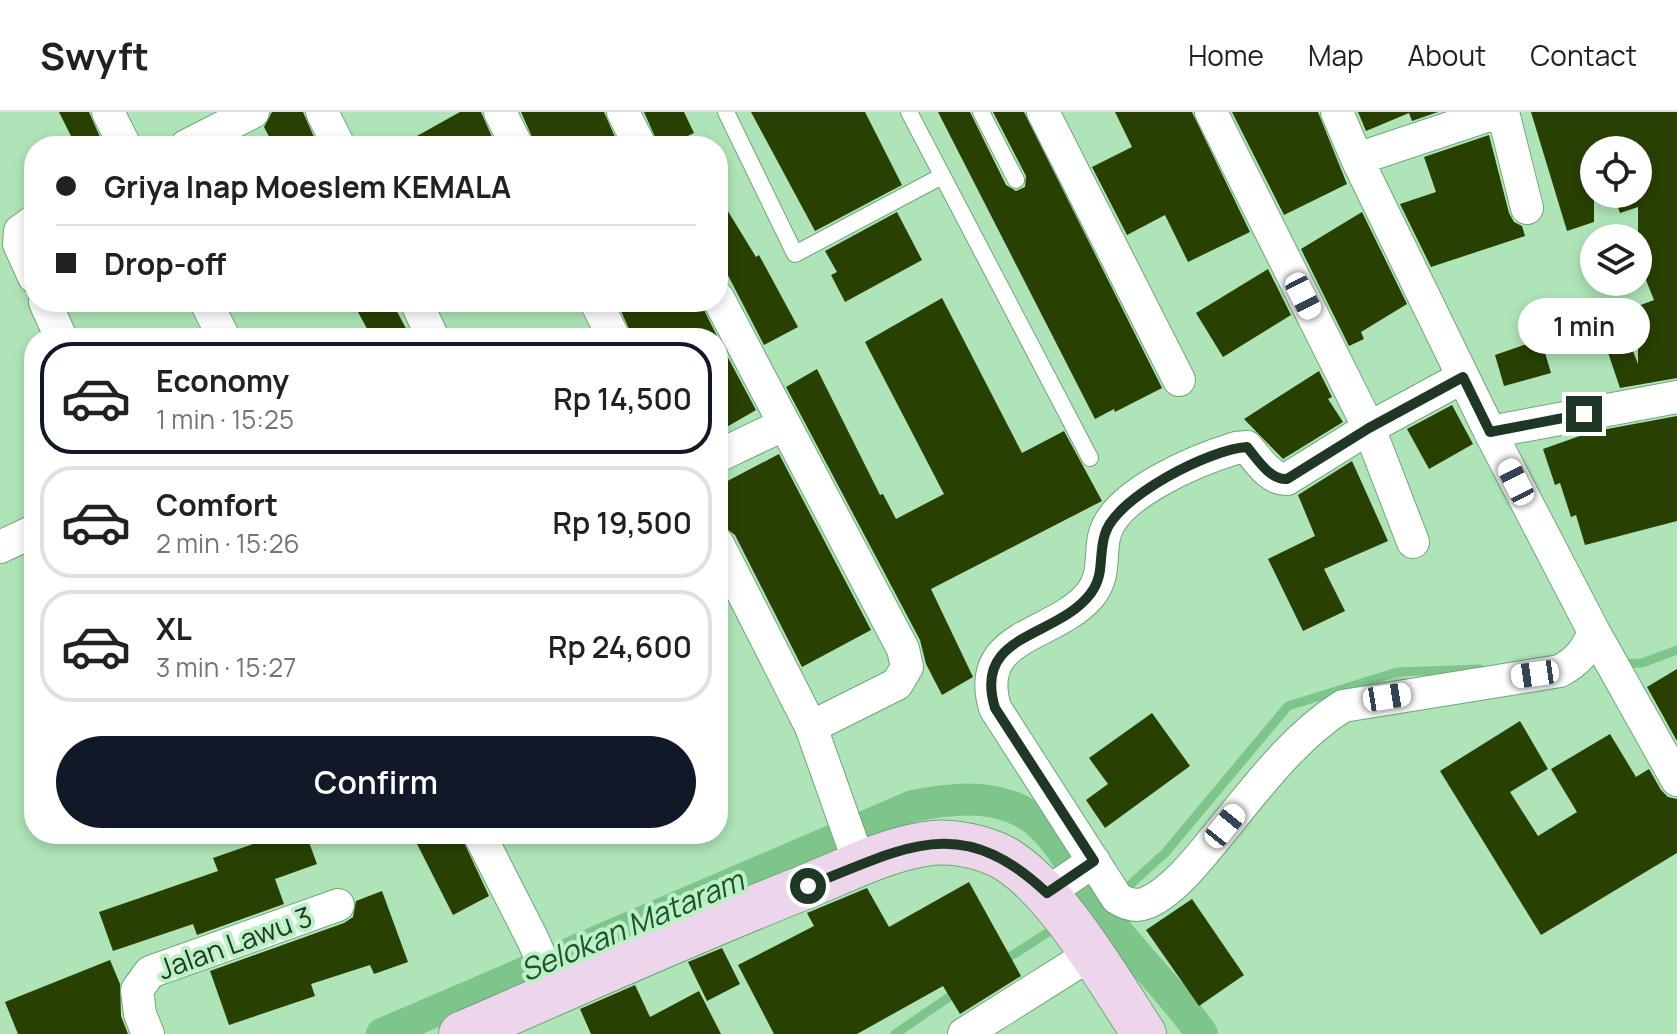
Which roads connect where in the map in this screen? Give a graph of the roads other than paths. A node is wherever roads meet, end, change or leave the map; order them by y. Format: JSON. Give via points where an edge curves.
{"nodes":[{"id":1,"x":108,"y":112,"type":"edge"},
{"id":2,"x":322,"y":112,"type":"edge"},
{"id":3,"x":500,"y":112,"type":"edge"},
{"id":4,"x":623,"y":112,"type":"edge"},
{"id":5,"x":726,"y":112,"type":"edge"},
{"id":6,"x":909,"y":112,"type":"edge"},
{"id":7,"x":981,"y":112,"type":"edge"},
{"id":8,"x":1043,"y":112,"type":"edge"},
{"id":9,"x":1211,"y":112,"type":"edge"},
{"id":10,"x":1337,"y":112,"type":"edge"},
{"id":11,"x":1501,"y":112,"type":"edge"},
{"id":12,"x":246,"y":113,"type":"edge"},
{"id":13,"x":120,"y":136,"type":"edge"},
{"id":14,"x":204,"y":136,"type":"edge"},
{"id":15,"x":334,"y":136,"type":"edge"},
{"id":16,"x":512,"y":136,"type":"edge"},
{"id":17,"x":635,"y":136,"type":"edge"},
{"id":18,"x":1357,"y":159,"type":"junction"},
{"id":19,"x":942,"y":176,"type":"junction"},
{"id":20,"x":1016,"y":180,"type":"dead end"},
{"id":21,"x":1527,"y":208,"type":"dead end"},
{"id":22,"x":24,"y":228,"type":"edge"},
{"id":23,"x":24,"y":255,"type":"edge"},
{"id":24,"x":725,"y":312,"type":"edge"},
{"id":25,"x":1463,"y":377,"type":"junction"},
{"id":26,"x":1179,"y":380,"type":"dead end"},
{"id":27,"x":1677,"y":397,"type":"edge"},
{"id":28,"x":783,"y":425,"type":"junction"},
{"id":29,"x":1369,"y":428,"type":"junction"},
{"id":30,"x":1490,"y":432,"type":"junction"},
{"id":31,"x":728,"y":451,"type":"edge"},
{"id":32,"x":1090,"y":458,"type":"dead end"},
{"id":33,"x":24,"y":536,"type":"edge"},
{"id":34,"x":1413,"y":542,"type":"dead end"},
{"id":35,"x":0,"y":547,"type":"edge"},
{"id":36,"x":728,"y":564,"type":"edge"},
{"id":37,"x":1601,"y":644,"type":"junction"},
{"id":38,"x":811,"y":727,"type":"junction"},
{"id":39,"x":1677,"y":780,"type":"edge"},
{"id":40,"x":484,"y":844,"type":"edge"},
{"id":41,"x":856,"y":854,"type":"junction"},
{"id":42,"x":1073,"y":900,"type":"junction"},
{"id":43,"x":338,"y":905,"type":"dead end"},
{"id":44,"x":554,"y":986,"type":"junction"},
{"id":45,"x":148,"y":1034,"type":"edge"},
{"id":46,"x":461,"y":1034,"type":"edge"},
{"id":47,"x":964,"y":1034,"type":"edge"},
{"id":48,"x":1144,"y":1034,"type":"edge"}],
"edges":[{"from":1,"to":13,"type":"street"},
{"from":2,"to":15,"type":"street"},
{"from":3,"to":16,"type":"street"},
{"from":4,"to":17,"type":"street"},
{"from":5,"to":19,"type":"lane","via":[[795,254]]},
{"from":6,"to":19,"type":"lane"},
{"from":7,"to":20,"type":"lane"},
{"from":8,"to":26,"type":"street"},
{"from":9,"to":29,"type":"street"},
{"from":10,"to":18,"type":"street"},
{"from":11,"to":18,"type":"street"},
{"from":11,"to":21,"type":"street"},
{"from":12,"to":14,"type":"street"},
{"from":18,"to":25,"type":"street"},
{"from":19,"to":32,"type":"lane"},
{"from":22,"to":23,"type":"street","via":[[19,244]]},
{"from":24,"to":28,"type":"street"},
{"from":25,"to":29,"type":"street"},
{"from":25,"to":30,"type":"street"},
{"from":27,"to":30,"type":"street"},
{"from":28,"to":31,"type":"street"},
{"from":28,"to":38,"type":"street","via":[[903,649],[907,667],[897,684]]},
{"from":29,"to":34,"type":"street"},
{"from":29,"to":42,"type":"street","via":[[1287,479],[1272,474],[1247,447],[1157,482],[1117,511],[1105,535],[1101,578],[1090,595],[1002,651],[992,668],[995,708]]},
{"from":30,"to":37,"type":"street"},
{"from":33,"to":35,"type":"street"},
{"from":36,"to":38,"type":"street"},
{"from":37,"to":39,"type":"street"},
{"from":37,"to":42,"type":"street","via":[[1560,671],[1343,706],[1326,716],[1259,785],[1192,867],[1155,899],[1143,905],[1117,898]]},
{"from":38,"to":41,"type":"street"},
{"from":40,"to":44,"type":"street"},
{"from":41,"to":42,"type":"street","via":[[926,843],[963,844],[997,854]]},
{"from":41,"to":44,"type":"street"},
{"from":42,"to":47,"type":"street"},
{"from":42,"to":48,"type":"street"},
{"from":43,"to":45,"type":"street","name":"Jalan Lawu 3","via":[[150,972],[137,990]]},
{"from":44,"to":46,"type":"street"}]}
